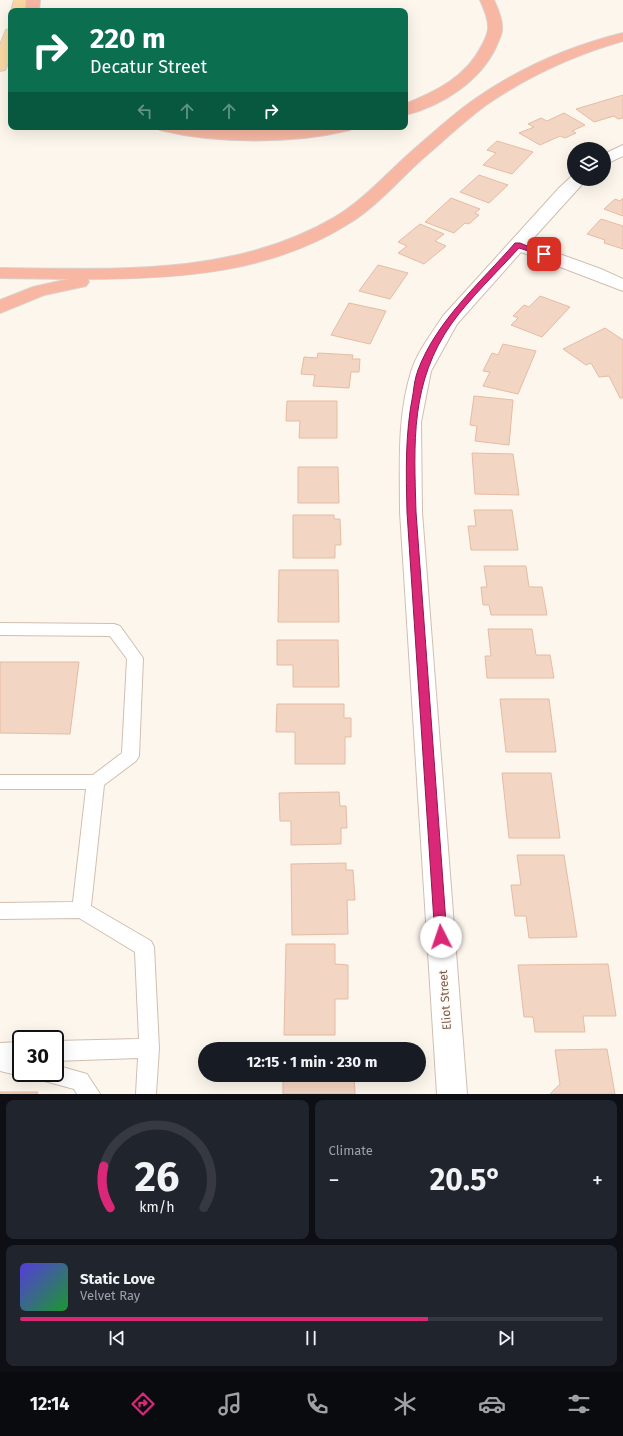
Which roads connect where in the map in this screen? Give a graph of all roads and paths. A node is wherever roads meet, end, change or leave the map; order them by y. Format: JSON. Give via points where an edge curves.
{"nodes":[{"id":1,"x":487,"y":0,"type":"edge"},
{"id":2,"x":623,"y":37,"type":"edge"},
{"id":3,"x":8,"y":42,"type":"edge"},
{"id":4,"x":0,"y":67,"type":"edge"},
{"id":5,"x":408,"y":109,"type":"edge"},
{"id":6,"x":192,"y":130,"type":"edge"},
{"id":7,"x":324,"y":130,"type":"edge"},
{"id":8,"x":623,"y":150,"type":"edge"},
{"id":9,"x":611,"y":156,"type":"edge"},
{"id":10,"x":571,"y":186,"type":"edge"},
{"id":11,"x":518,"y":245,"type":"junction"},
{"id":12,"x":0,"y":273,"type":"edge"},
{"id":13,"x":140,"y":273,"type":"junction"},
{"id":14,"x":623,"y":286,"type":"edge"},
{"id":15,"x":0,"y":307,"type":"edge"},
{"id":16,"x":0,"y":629,"type":"edge"},
{"id":17,"x":0,"y":782,"type":"edge"},
{"id":18,"x":96,"y":782,"type":"junction"},
{"id":19,"x":81,"y":910,"type":"junction"},
{"id":20,"x":0,"y":911,"type":"edge"},
{"id":21,"x":149,"y":1048,"type":"junction"},
{"id":22,"x":64,"y":1051,"type":"edge"},
{"id":23,"x":0,"y":1052,"type":"edge"},
{"id":24,"x":12,"y":1052,"type":"edge"},
{"id":25,"x":0,"y":1061,"type":"edge"},
{"id":26,"x":12,"y":1064,"type":"edge"},
{"id":27,"x":64,"y":1077,"type":"edge"},
{"id":28,"x":90,"y":1094,"type":"edge"},
{"id":29,"x":146,"y":1094,"type":"edge"},
{"id":30,"x":452,"y":1094,"type":"edge"}],
"edges":[{"from":1,"to":5,"type":"highway","via":[[493,15],[495,31],[487,53],[476,68],[464,78],[440,94]]},
{"from":2,"to":13,"type":"highway","via":[[558,59],[507,85],[449,128],[356,210],[337,224],[304,241],[261,258],[227,265]]},
{"from":3,"to":4,"type":"main road"},
{"from":6,"to":7,"type":"highway","via":[[234,135],[267,135]]},
{"from":8,"to":9,"type":"street"},
{"from":10,"to":11,"type":"street","name":"Eliot Street"},
{"from":11,"to":14,"type":"street"},
{"from":11,"to":30,"type":"street","name":"Eliot Street","via":[[450,320],[438,338],[421,371],[411,422],[411,512]]},
{"from":12,"to":13,"type":"highway"},
{"from":13,"to":15,"type":"highway","via":[[39,291]]},
{"from":16,"to":18,"type":"lane","via":[[114,630],[135,658],[130,756]]},
{"from":17,"to":18,"type":"lane"},
{"from":18,"to":19,"type":"lane"},
{"from":19,"to":20,"type":"lane"},
{"from":19,"to":21,"type":"lane","via":[[144,947]]},
{"from":21,"to":22,"type":"lane"},
{"from":21,"to":29,"type":"lane"},
{"from":23,"to":24,"type":"lane"},
{"from":25,"to":26,"type":"lane"},
{"from":27,"to":28,"type":"lane","via":[[80,1081]]}]}
